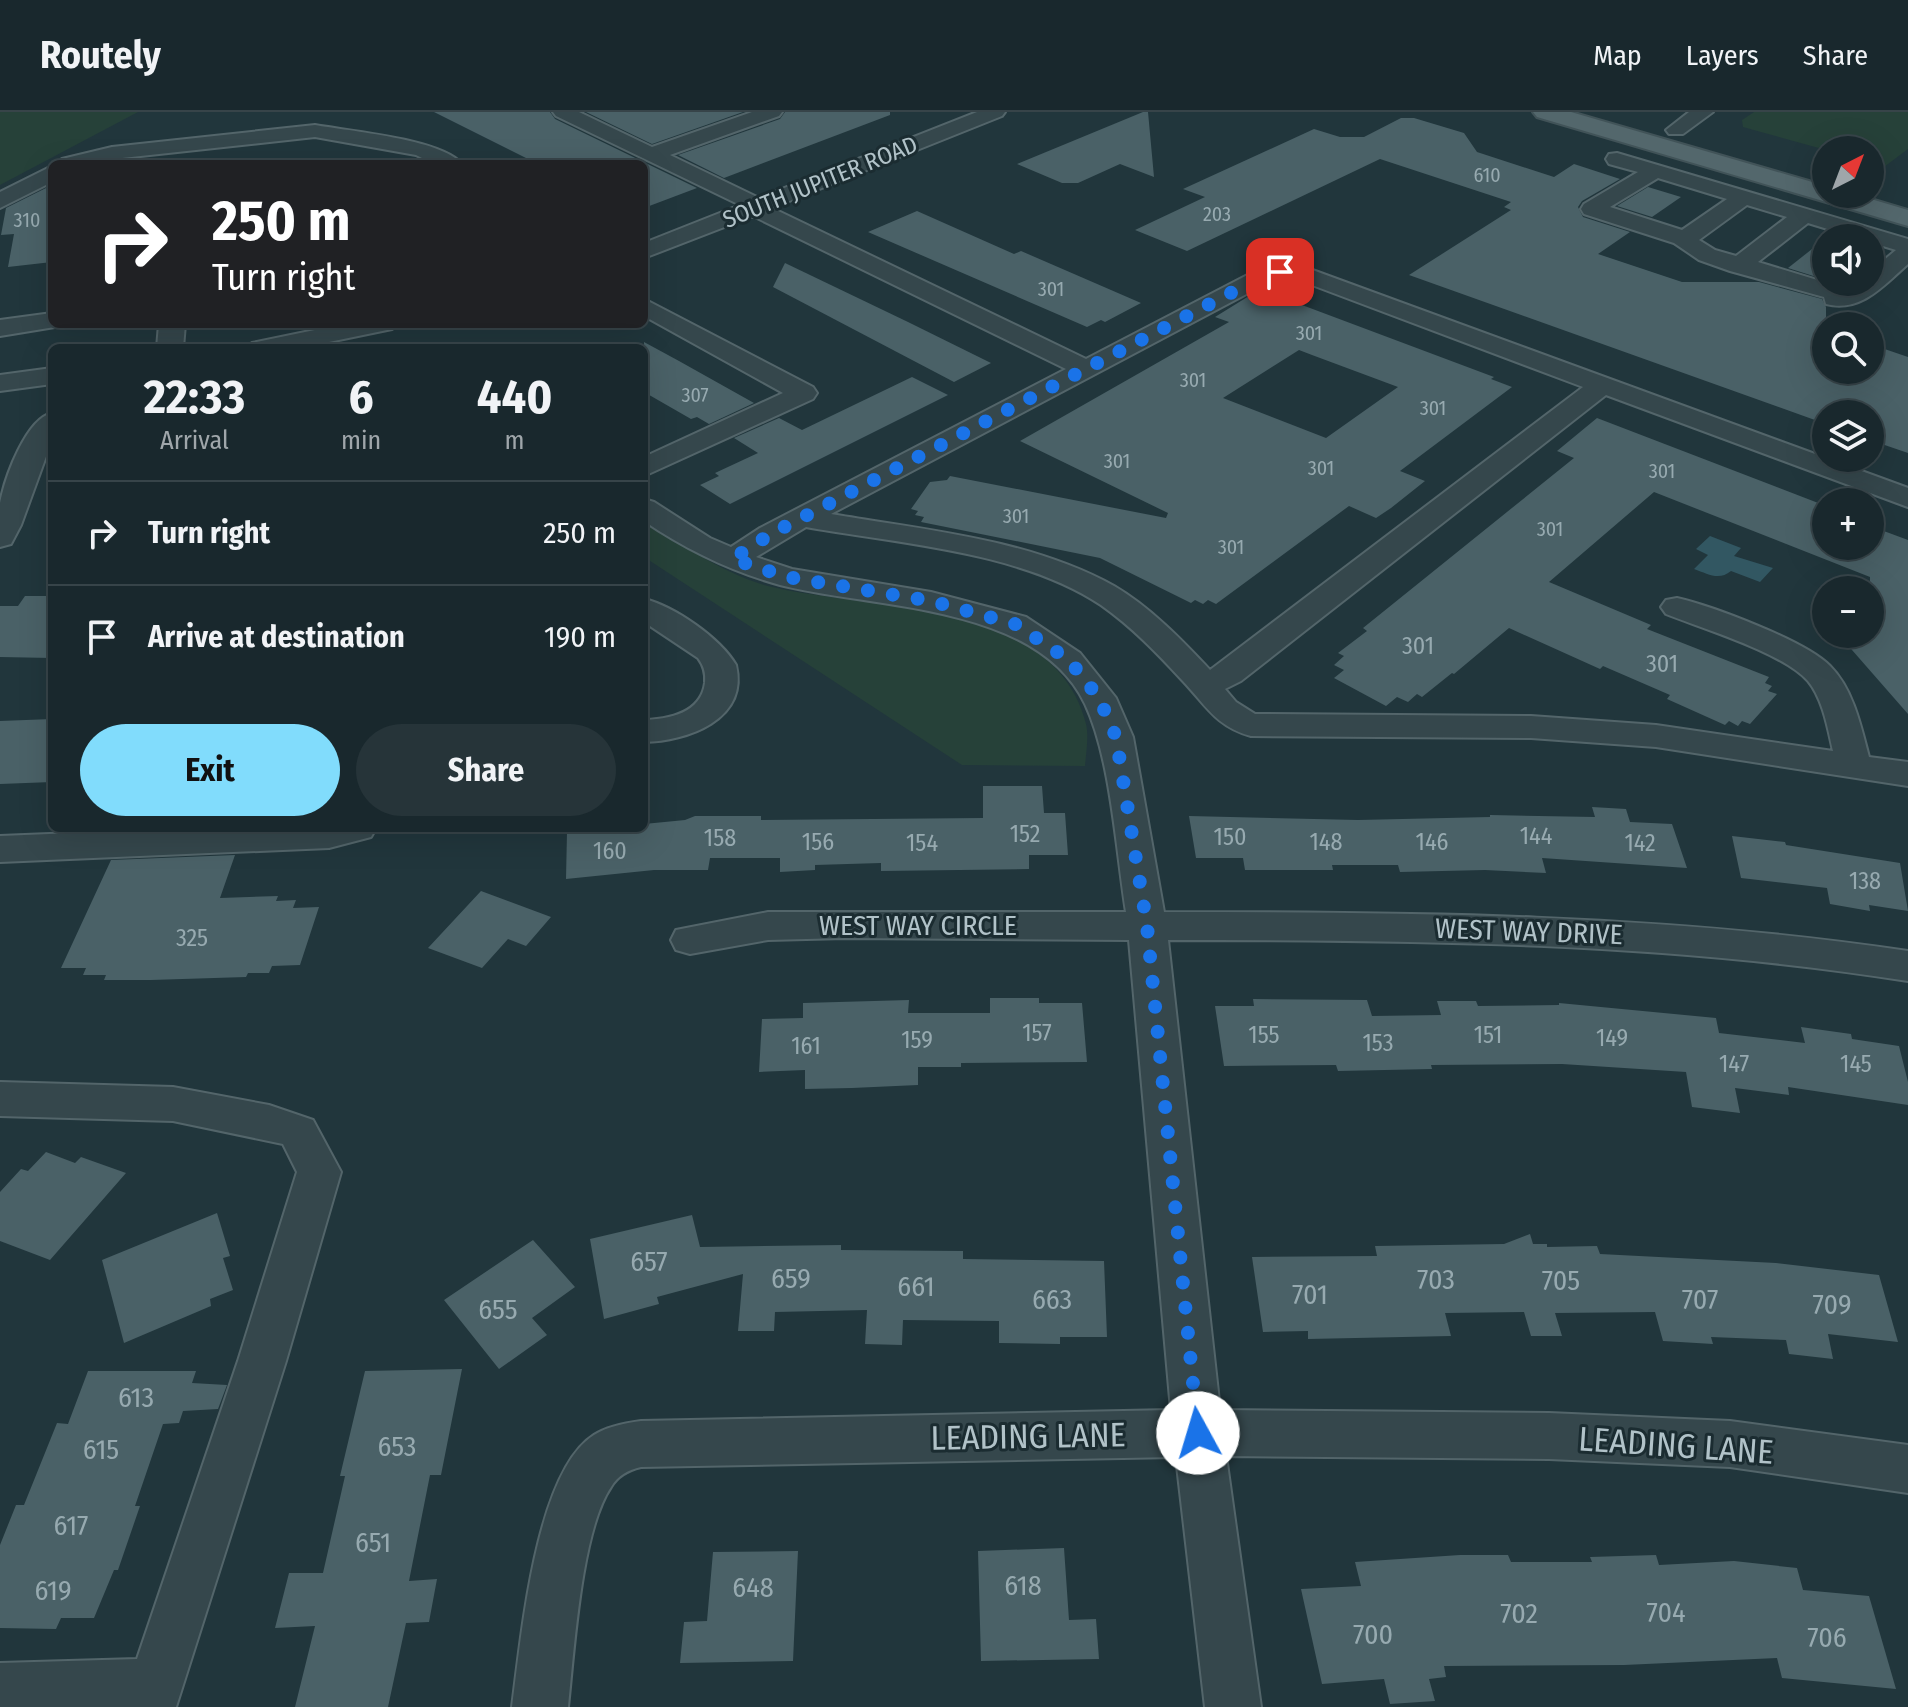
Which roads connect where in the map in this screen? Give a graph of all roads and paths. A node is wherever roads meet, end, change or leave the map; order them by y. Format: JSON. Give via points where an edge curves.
{"nodes":[{"id":1,"x":563,"y":112,"type":"edge"},
{"id":2,"x":772,"y":112,"type":"edge"},
{"id":3,"x":995,"y":112,"type":"edge"},
{"id":4,"x":1545,"y":112,"type":"edge"},
{"id":5,"x":1614,"y":112,"type":"edge"},
{"id":6,"x":1703,"y":112,"type":"edge"},
{"id":7,"x":1676,"y":130,"type":"junction"},
{"id":8,"x":652,"y":154,"type":"junction"},
{"id":9,"x":1654,"y":158,"type":"junction"},
{"id":10,"x":1617,"y":159,"type":"dead end"},
{"id":11,"x":85,"y":160,"type":"edge"},
{"id":12,"x":443,"y":160,"type":"edge"},
{"id":13,"x":1812,"y":170,"type":"edge"},
{"id":14,"x":48,"y":175,"type":"edge"},
{"id":15,"x":1884,"y":190,"type":"edge"},
{"id":16,"x":1744,"y":197,"type":"junction"},
{"id":17,"x":1908,"y":197,"type":"edge"},
{"id":18,"x":0,"y":201,"type":"edge"},
{"id":19,"x":757,"y":207,"type":"junction"},
{"id":20,"x":1804,"y":215,"type":"junction"},
{"id":21,"x":1908,"y":218,"type":"edge"},
{"id":22,"x":1686,"y":239,"type":"junction"},
{"id":23,"x":1905,"y":247,"type":"edge"},
{"id":24,"x":648,"y":249,"type":"edge"},
{"id":25,"x":1884,"y":260,"type":"edge"},
{"id":26,"x":1738,"y":266,"type":"junction"},
{"id":27,"x":1812,"y":286,"type":"edge"},
{"id":28,"x":648,"y":308,"type":"edge"},
{"id":29,"x":48,"y":322,"type":"edge"},
{"id":30,"x":0,"y":328,"type":"edge"},
{"id":31,"x":380,"y":329,"type":"edge"},
{"id":32,"x":286,"y":344,"type":"edge"},
{"id":33,"x":1086,"y":369,"type":"junction"},
{"id":34,"x":48,"y":377,"type":"edge"},
{"id":35,"x":0,"y":383,"type":"edge"},
{"id":36,"x":1602,"y":385,"type":"junction"},
{"id":37,"x":48,"y":426,"type":"edge"},
{"id":38,"x":648,"y":466,"type":"edge"},
{"id":39,"x":1908,"y":498,"type":"edge"},
{"id":40,"x":648,"y":515,"type":"edge"},
{"id":41,"x":804,"y":518,"type":"junction"},
{"id":42,"x":0,"y":538,"type":"edge"},
{"id":43,"x":732,"y":559,"type":"junction"},
{"id":44,"x":1677,"y":607,"type":"dead end"},
{"id":45,"x":648,"y":611,"type":"edge"},
{"id":46,"x":1204,"y":686,"type":"junction"},
{"id":47,"x":648,"y":731,"type":"edge"},
{"id":48,"x":1854,"y":764,"type":"junction"},
{"id":49,"x":1908,"y":774,"type":"edge"},
{"id":50,"x":341,"y":832,"type":"edge"},
{"id":51,"x":0,"y":849,"type":"edge"},
{"id":52,"x":1147,"y":926,"type":"junction"},
{"id":53,"x":690,"y":940,"type":"dead end"},
{"id":54,"x":1908,"y":966,"type":"edge"},
{"id":55,"x":0,"y":1099,"type":"edge"},
{"id":56,"x":1198,"y":1433,"type":"junction"},
{"id":57,"x":1908,"y":1469,"type":"edge"},
{"id":58,"x":0,"y":1691,"type":"edge"},
{"id":59,"x":152,"y":1697,"type":"edge"},
{"id":60,"x":540,"y":1707,"type":"edge"},
{"id":61,"x":1233,"y":1707,"type":"edge"}],
"edges":[{"from":1,"to":8,"type":"street"},
{"from":2,"to":8,"type":"street"},
{"from":3,"to":19,"type":"street","name":"SOUTH JUPITER ROAD"},
{"from":4,"to":9,"type":"main road"},
{"from":5,"to":7,"type":"main road"},
{"from":6,"to":7,"type":"street"},
{"from":7,"to":9,"type":"main road"},
{"from":7,"to":13,"type":"main road"},
{"from":8,"to":19,"type":"street"},
{"from":9,"to":10,"type":"street"},
{"from":9,"to":16,"type":"street"},
{"from":9,"to":21,"type":"main road"},
{"from":9,"to":22,"type":"street","via":[[1592,209]]},
{"from":11,"to":12,"type":"street","via":[[315,131],[422,150]]},
{"from":14,"to":18,"type":"street"},
{"from":15,"to":17,"type":"main road"},
{"from":16,"to":20,"type":"street"},
{"from":16,"to":22,"type":"street"},
{"from":19,"to":24,"type":"street","name":"SOUTH JUPITER ROAD"},
{"from":19,"to":33,"type":"street"},
{"from":20,"to":23,"type":"street"},
{"from":20,"to":26,"type":"street"},
{"from":22,"to":26,"type":"street","via":[[1707,255]]},
{"from":23,"to":25,"type":"street"},
{"from":23,"to":26,"type":"street","via":[[1849,298],[1819,296],[1753,276]]},
{"from":26,"to":27,"type":"street"},
{"from":28,"to":38,"type":"street","via":[[804,393]]},
{"from":29,"to":30,"type":"street"},
{"from":31,"to":32,"type":"street"},
{"from":33,"to":36,"type":"street","via":[[1267,274],[1294,273]]},
{"from":33,"to":41,"type":"street"},
{"from":34,"to":35,"type":"street"},
{"from":36,"to":39,"type":"street"},
{"from":36,"to":46,"type":"street","via":[[1229,674]]},
{"from":37,"to":42,"type":"street","via":[[38,438]]},
{"from":40,"to":43,"type":"street"},
{"from":41,"to":43,"type":"street"},
{"from":41,"to":46,"type":"street","via":[[1023,559],[1104,594],[1166,644]]},
{"from":43,"to":52,"type":"street","via":[[787,577],[977,611],[1015,624],[1069,660],[1099,698],[1116,737]]},
{"from":44,"to":48,"type":"street","via":[[1818,672],[1841,714]]},
{"from":45,"to":47,"type":"street","via":[[707,651],[721,669],[721,695],[696,720]]},
{"from":46,"to":48,"type":"street","via":[[1222,711],[1251,725],[1531,727],[1656,736]]},
{"from":48,"to":49,"type":"street"},
{"from":50,"to":51,"type":"street"},
{"from":52,"to":53,"type":"street","name":"WEST WAY CIRCLE","via":[[829,924],[768,926]]},
{"from":52,"to":54,"type":"street","name":"WEST WAY DRIVE","via":[[1471,927],[1659,936]]},
{"from":52,"to":56,"type":"street"},
{"from":55,"to":59,"type":"street","via":[[173,1104],[269,1122],[298,1132],[319,1172]]},
{"from":56,"to":57,"type":"street","name":"LEADING LANE","via":[[1549,1436],[1730,1444]]},
{"from":56,"to":60,"type":"street","name":"LEADING LANE","via":[[704,1441],[641,1444],[610,1452],[587,1476],[576,1501]]},
{"from":56,"to":61,"type":"street"},
{"from":58,"to":59,"type":"street"}]}
